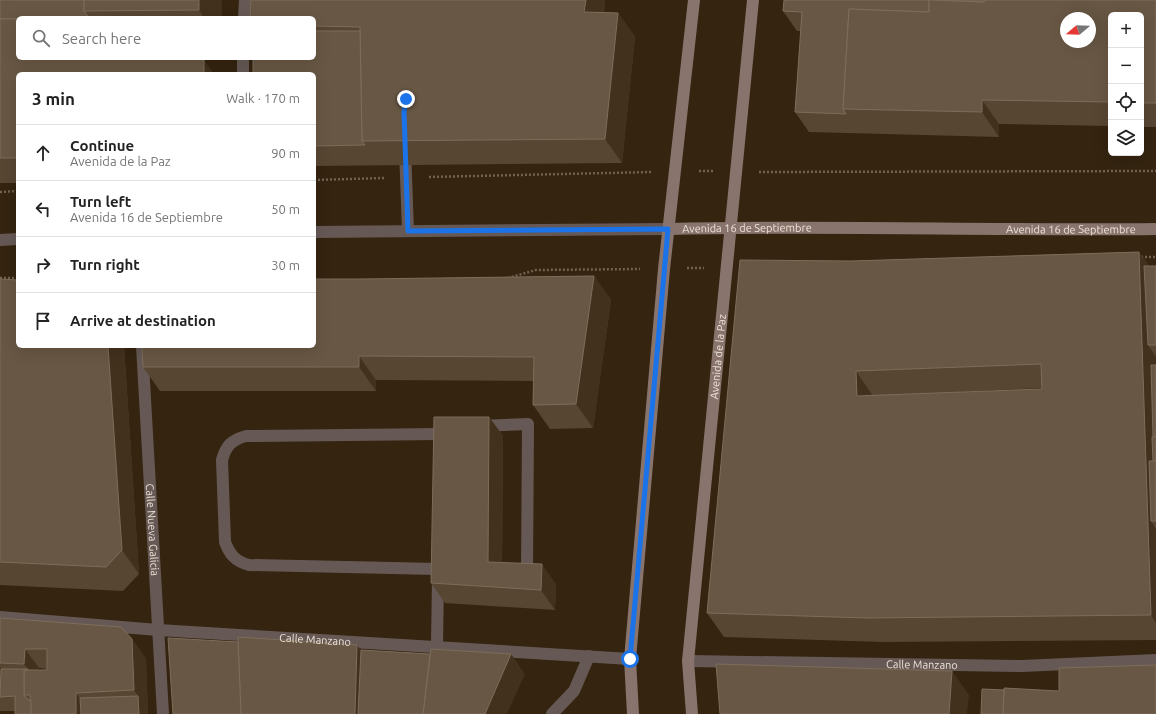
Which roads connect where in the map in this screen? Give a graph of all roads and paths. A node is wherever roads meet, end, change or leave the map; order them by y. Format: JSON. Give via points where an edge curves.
{"nodes":[{"id":1,"x":244,"y":0,"type":"edge"},
{"id":2,"x":694,"y":0,"type":"edge"},
{"id":3,"x":753,"y":0,"type":"edge"},
{"id":4,"x":244,"y":16,"type":"edge"},
{"id":5,"x":243,"y":60,"type":"edge"},
{"id":6,"x":243,"y":72,"type":"edge"},
{"id":7,"x":405,"y":141,"type":"edge"},
{"id":8,"x":16,"y":191,"type":"edge"},
{"id":9,"x":0,"y":192,"type":"edge"},
{"id":10,"x":730,"y":227,"type":"junction"},
{"id":11,"x":1156,"y":228,"type":"edge"},
{"id":12,"x":668,"y":229,"type":"junction"},
{"id":13,"x":408,"y":231,"type":"junction"},
{"id":14,"x":316,"y":232,"type":"edge"},
{"id":15,"x":16,"y":239,"type":"edge"},
{"id":16,"x":0,"y":240,"type":"edge"},
{"id":17,"x":0,"y":278,"type":"edge"},
{"id":18,"x":16,"y":278,"type":"edge"},
{"id":19,"x":142,"y":348,"type":"edge"},
{"id":20,"x":466,"y":426,"type":"edge"},
{"id":21,"x":453,"y":430,"type":"edge"},
{"id":22,"x":440,"y":434,"type":"junction"},
{"id":23,"x":440,"y":449,"type":"edge"},
{"id":24,"x":438,"y":554,"type":"edge"},
{"id":25,"x":438,"y":569,"type":"junction"},
{"id":26,"x":527,"y":574,"type":"edge"},
{"id":27,"x":0,"y":617,"type":"edge"},
{"id":28,"x":158,"y":630,"type":"junction"},
{"id":29,"x":437,"y":646,"type":"junction"},
{"id":30,"x":589,"y":656,"type":"junction"},
{"id":31,"x":630,"y":659,"type":"junction"},
{"id":32,"x":1156,"y":660,"type":"edge"},
{"id":33,"x":688,"y":661,"type":"junction"},
{"id":34,"x":163,"y":714,"type":"edge"},
{"id":35,"x":552,"y":714,"type":"edge"},
{"id":36,"x":633,"y":714,"type":"edge"},
{"id":37,"x":692,"y":714,"type":"edge"}],
"edges":[{"from":1,"to":4,"type":"street"},
{"from":2,"to":12,"type":"street"},
{"from":3,"to":10,"type":"street","name":"Avenida de la Paz"},
{"from":5,"to":6,"type":"street"},
{"from":7,"to":13,"type":"street"},
{"from":8,"to":9,"type":"path"},
{"from":10,"to":11,"type":"street","name":"Avenida 16 de Septiembre","via":[[1054,230]]},
{"from":10,"to":12,"type":"street","name":"Avenida 16 de Septiembre"},
{"from":10,"to":33,"type":"street","name":"Avenida de la Paz"},
{"from":12,"to":13,"type":"street","name":"Avenida 16 de Septiembre"},
{"from":12,"to":31,"type":"street"},
{"from":13,"to":14,"type":"street","name":"Avenida 16 de Septiembre"},
{"from":15,"to":16,"type":"street"},
{"from":17,"to":18,"type":"path"},
{"from":19,"to":28,"type":"street","name":"Calle Nueva Galicia"},
{"from":20,"to":26,"type":"street","via":[[528,424]]},
{"from":21,"to":22,"type":"street"},
{"from":22,"to":23,"type":"street"},
{"from":22,"to":25,"type":"street","via":[[246,436],[234,439],[225,448],[222,460],[226,542],[229,553],[237,561],[249,565]]},
{"from":24,"to":25,"type":"street"},
{"from":25,"to":29,"type":"street"},
{"from":27,"to":28,"type":"street","name":"Calle Manzano"},
{"from":28,"to":29,"type":"street","name":"Calle Manzano"},
{"from":28,"to":34,"type":"street","name":"Calle Nueva Galicia"},
{"from":29,"to":30,"type":"street","name":"Calle Manzano"},
{"from":30,"to":31,"type":"street","name":"Calle Manzano"},
{"from":30,"to":35,"type":"street","via":[[574,691]]},
{"from":31,"to":36,"type":"street"},
{"from":32,"to":33,"type":"street","name":"Calle Manzano","via":[[1022,666]]},
{"from":33,"to":37,"type":"street","name":"Avenida de la Paz"}]}
